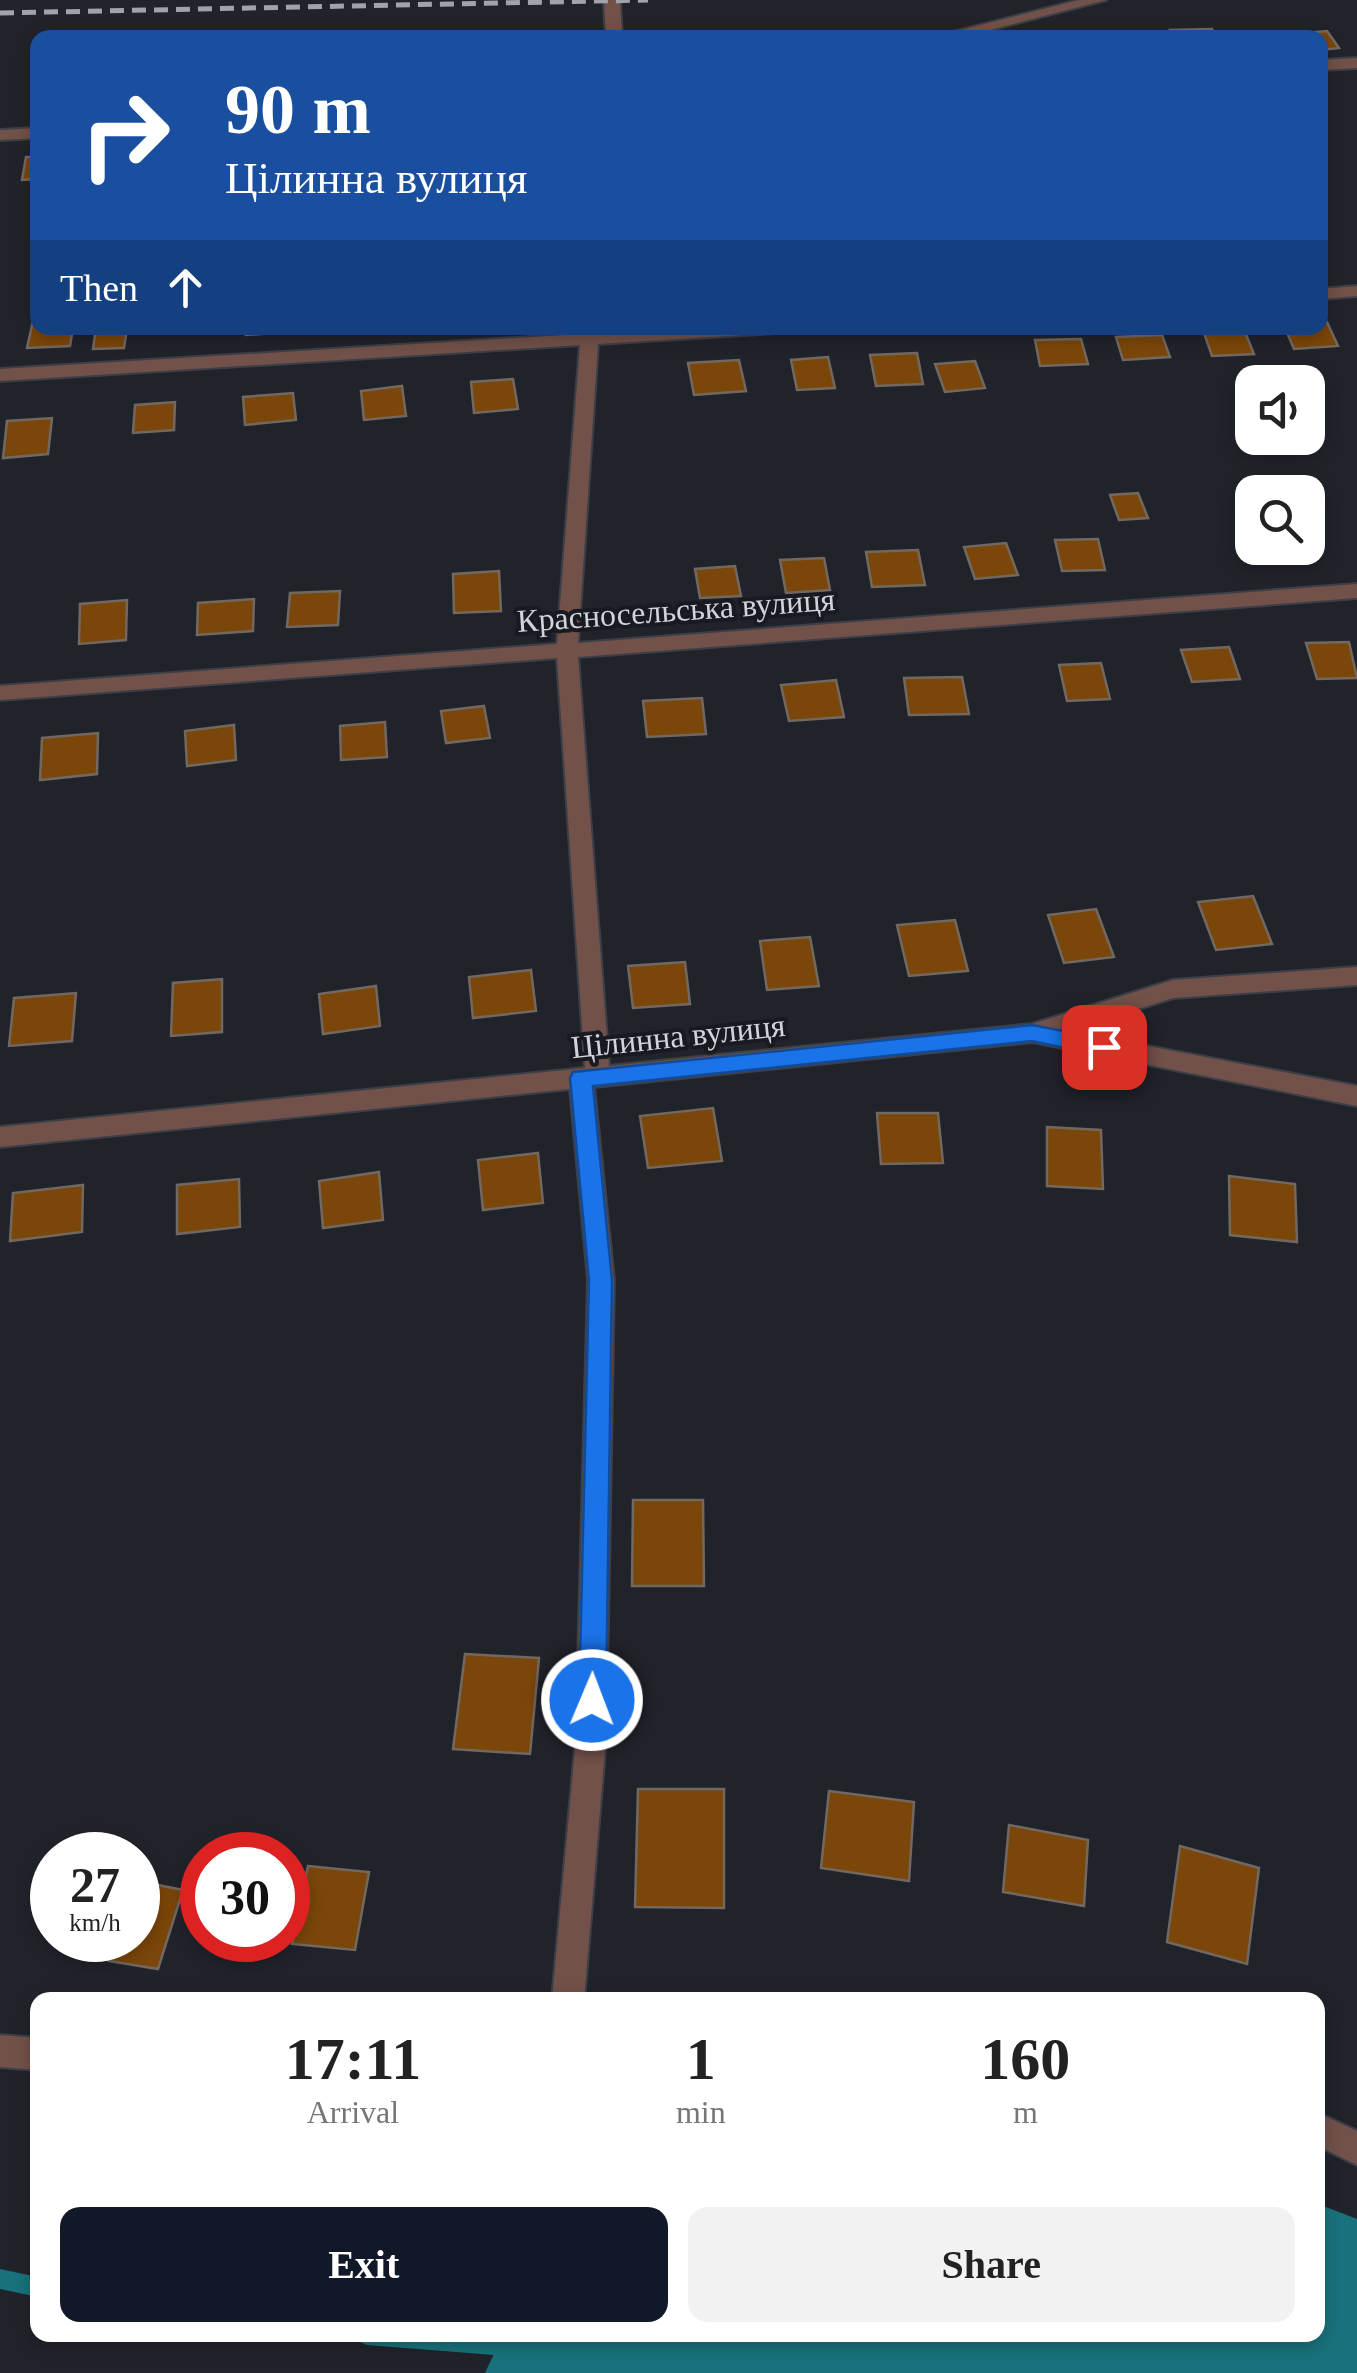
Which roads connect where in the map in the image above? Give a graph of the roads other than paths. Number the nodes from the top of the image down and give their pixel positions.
1 (612, 0) edge
2 (1098, 0) edge
3 (614, 30) edge
4 (971, 30) edge
5 (1357, 63) edge
6 (1328, 65) edge
7 (30, 133) edge
8 (0, 135) edge
9 (1357, 291) edge
10 (1328, 293) edge
11 (562, 335) edge
12 (590, 335) edge
13 (0, 375) edge
14 (1357, 591) edge
15 (567, 648) junction
16 (0, 693) edge
17 (1357, 976) edge
18 (1032, 1033) junction
19 (590, 1077) junction
20 (1357, 1096) edge
21 (0, 1136) edge
22 (569, 1992) edge
23 (0, 2051) edge
24 (30, 2053) edge
25 (1325, 2132) edge
26 (1357, 2148) edge

1 - 3 street
2 - 4 street
5 - 6 street
7 - 8 street
9 - 10 street
11 - 13 street
12 - 15 street
14 - 15 street, Красносельська вулиця
15 - 16 street, Красносельська вулиця
15 - 19 street
17 - 18 street, Цілинна вулиця
18 - 19 street, Цілинна вулиця
18 - 20 street
19 - 21 street, Цілинна вулиця
19 - 22 street
23 - 24 street
25 - 26 street

